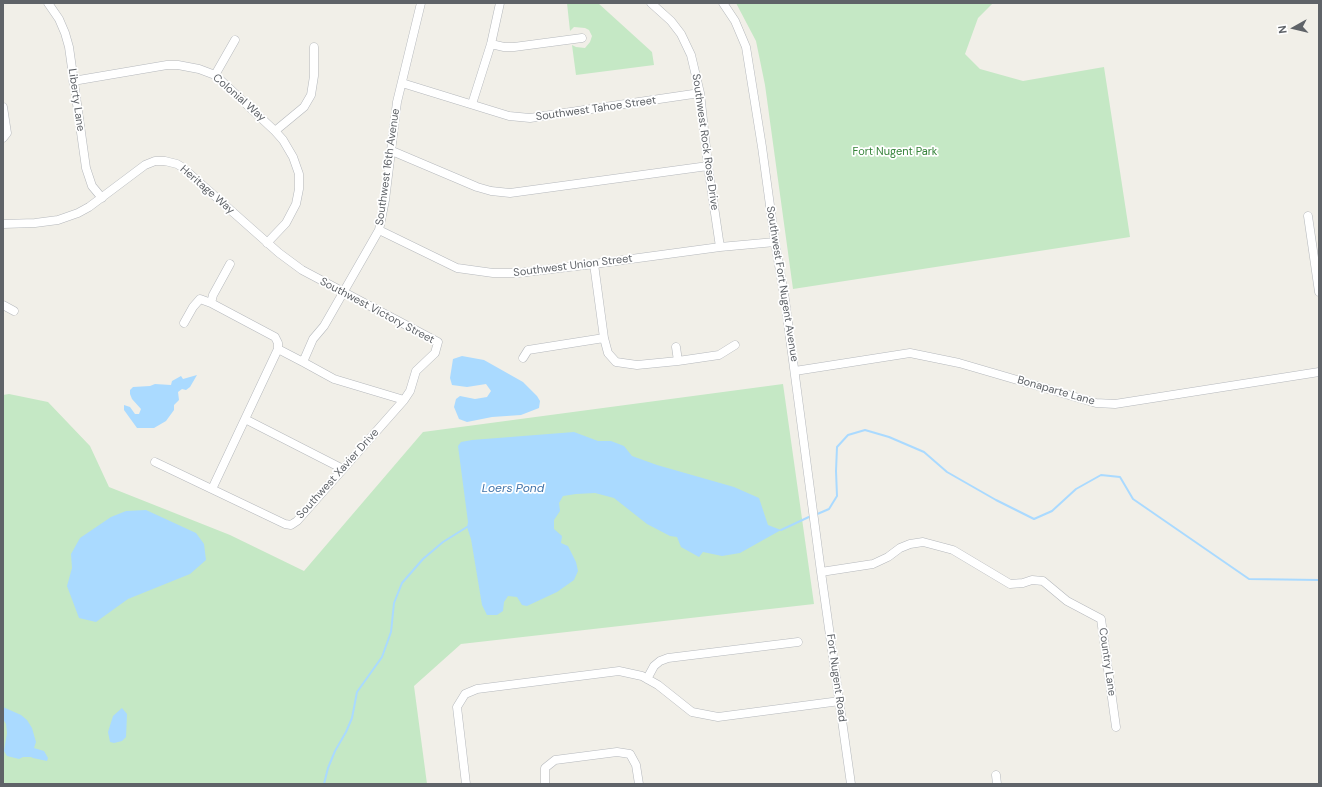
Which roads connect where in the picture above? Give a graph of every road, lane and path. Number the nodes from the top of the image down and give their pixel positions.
1 (48, 3) edge
2 (421, 3) edge
3 (500, 3) edge
4 (651, 3) edge
5 (723, 3) edge
6 (582, 38) dead end
7 (235, 40) dead end
8 (491, 44) junction
9 (314, 47) dead end
10 (215, 75) junction
11 (73, 80) junction
12 (402, 83) junction
13 (700, 93) junction
14 (472, 104) junction
15 (3, 107) edge
16 (275, 131) junction
17 (3, 138) edge
18 (392, 151) junction
19 (708, 166) junction
20 (102, 198) junction
21 (1308, 216) dead end
22 (3, 224) edge
23 (379, 230) junction
24 (775, 242) junction
25 (267, 243) junction
26 (720, 247) junction
27 (230, 264) dead end
28 (594, 264) junction
29 (342, 292) junction
30 (1319, 292) edge
31 (211, 303) junction
32 (3, 305) edge
33 (14, 311) dead end
34 (184, 323) dead end
35 (604, 338) junction
36 (735, 345) dead end
37 (676, 347) dead end
38 (278, 350) junction
39 (523, 358) dead end
40 (678, 361) junction
41 (303, 362) junction
42 (796, 371) junction
43 (1319, 372) edge
44 (404, 400) junction
45 (245, 419) junction
46 (155, 462) dead end
47 (343, 469) junction
48 (212, 489) junction
49 (821, 572) junction
50 (798, 642) dead end
51 (647, 679) junction
52 (840, 701) junction
53 (1116, 727) dead end
54 (996, 775) dead end
55 (466, 784) edge
56 (545, 784) edge
57 (639, 784) edge
58 (851, 784) edge
59 (997, 784) edge

1 - 11 street, Liberty Lane
2 - 12 street, Southwest 16th Avenue
3 - 8 street
4 - 13 street, Southwest Rock Rose Drive
5 - 24 street, Southwest Fort Nugent Avenue
6 - 8 street
7 - 10 street
8 - 14 street
9 - 16 street
10 - 11 street, Colonial Way
10 - 16 street, Colonial Way
11 - 20 street, Liberty Lane
12 - 14 street, Southwest Tahoe Street
12 - 18 street, Southwest 16th Avenue
13 - 14 street, Southwest Tahoe Street
13 - 19 street, Southwest Rock Rose Drive
15 - 17 street
16 - 25 street, Colonial Way
18 - 19 street
18 - 23 street, Southwest 16th Avenue
19 - 26 street, Southwest Rock Rose Drive
20 - 22 street, Heritage Way
20 - 25 street, Heritage Way
21 - 30 street
23 - 28 street, Southwest Union Street
23 - 29 street, Southwest 16th Avenue
24 - 26 street, Southwest Union Street
24 - 42 street, Southwest Fort Nugent Avenue
25 - 29 street, Southwest Victory Street
26 - 28 street, Southwest Union Street
27 - 31 street
28 - 35 street
29 - 41 street, Southwest 16th Avenue
29 - 44 street, Southwest Victory Street
31 - 34 street
31 - 38 street
32 - 33 street
35 - 39 street
35 - 40 street
36 - 40 street
37 - 40 street
38 - 41 street
38 - 45 street
41 - 44 street
42 - 43 street, Bonaparte Lane
42 - 49 street, Southwest Fort Nugent Avenue
44 - 47 street, Southwest Xavier Drive
45 - 47 street
45 - 48 street
46 - 48 street, Southwest Xavier Drive
47 - 48 street, Southwest Xavier Drive
49 - 52 street, Fort Nugent Road
49 - 53 street, Country Lane
50 - 51 street
51 - 52 street
51 - 55 street
52 - 58 street, Fort Nugent Road
54 - 59 street
56 - 57 street

